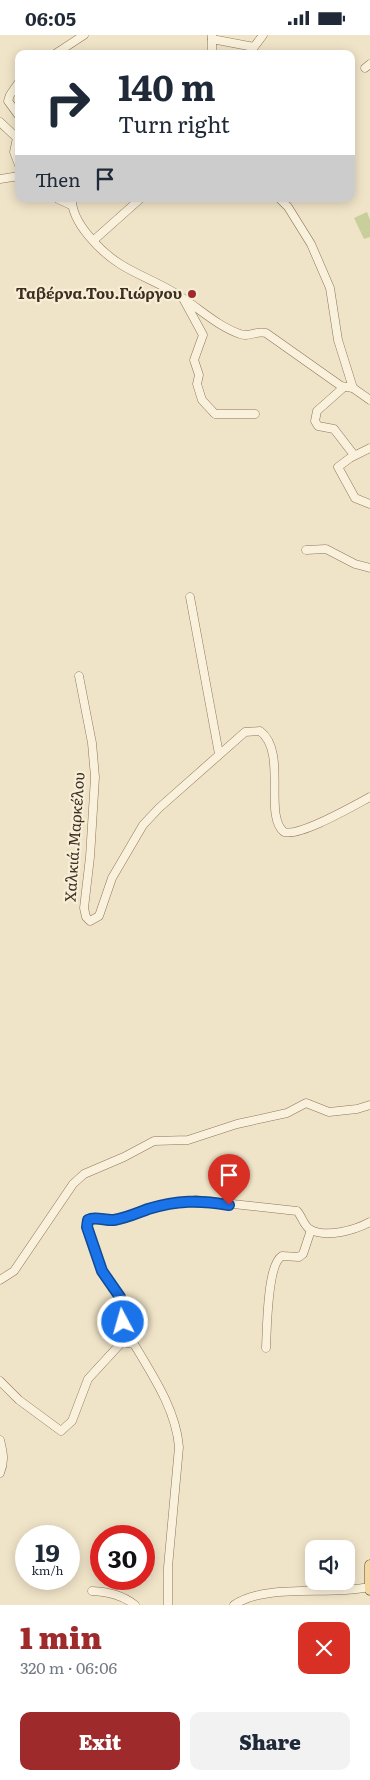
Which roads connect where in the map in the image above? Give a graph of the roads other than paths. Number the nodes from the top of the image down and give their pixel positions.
1 (84, 35) edge
2 (263, 35) edge
3 (212, 37) edge
4 (62, 50) edge
5 (212, 50) edge
6 (253, 50) edge
7 (15, 88) edge
8 (15, 111) edge
9 (0, 121) edge
10 (15, 136) edge
11 (15, 177) edge
12 (0, 179) edge
13 (72, 202) edge
14 (137, 202) edge
15 (283, 202) edge
16 (94, 240) junction
17 (183, 298) junction
18 (344, 387) junction
19 (353, 388) junction
20 (370, 400) edge
21 (255, 414) dead end
22 (370, 448) edge
23 (354, 455) junction
24 (370, 504) edge
25 (306, 550) dead end
26 (370, 568) edge
27 (190, 597) dead end
28 (79, 676) dead end
29 (219, 754) junction
30 (370, 797) edge
31 (370, 1105) edge
32 (370, 1222) edge
33 (311, 1230) junction
34 (0, 1280) edge
35 (122, 1342) junction
36 (266, 1348) dead end
37 (0, 1381) edge
38 (0, 1440) edge
39 (0, 1473) edge
40 (370, 1565) edge
41 (370, 1589) edge
42 (92, 1591) dead end
43 (135, 1605) edge
44 (168, 1605) edge
45 (234, 1605) edge

1 - 4 street
2 - 6 street
3 - 5 street
3 - 6 street
7 - 8 street
9 - 10 street
11 - 12 street
13 - 16 street
14 - 16 street
15 - 19 street
16 - 17 street
17 - 18 street
17 - 21 street
18 - 19 street
18 - 23 street
19 - 20 street
22 - 23 street
23 - 24 street
25 - 26 street
27 - 29 street
28 - 29 street, Χαλκιά.Μαρκέλου
29 - 30 street, Χαλκιά.Μαρκέλου
31 - 34 street
32 - 33 street
33 - 35 street
33 - 36 street
35 - 37 street
35 - 44 street
38 - 39 street
40 - 41 main road
41 - 45 street
42 - 43 street

